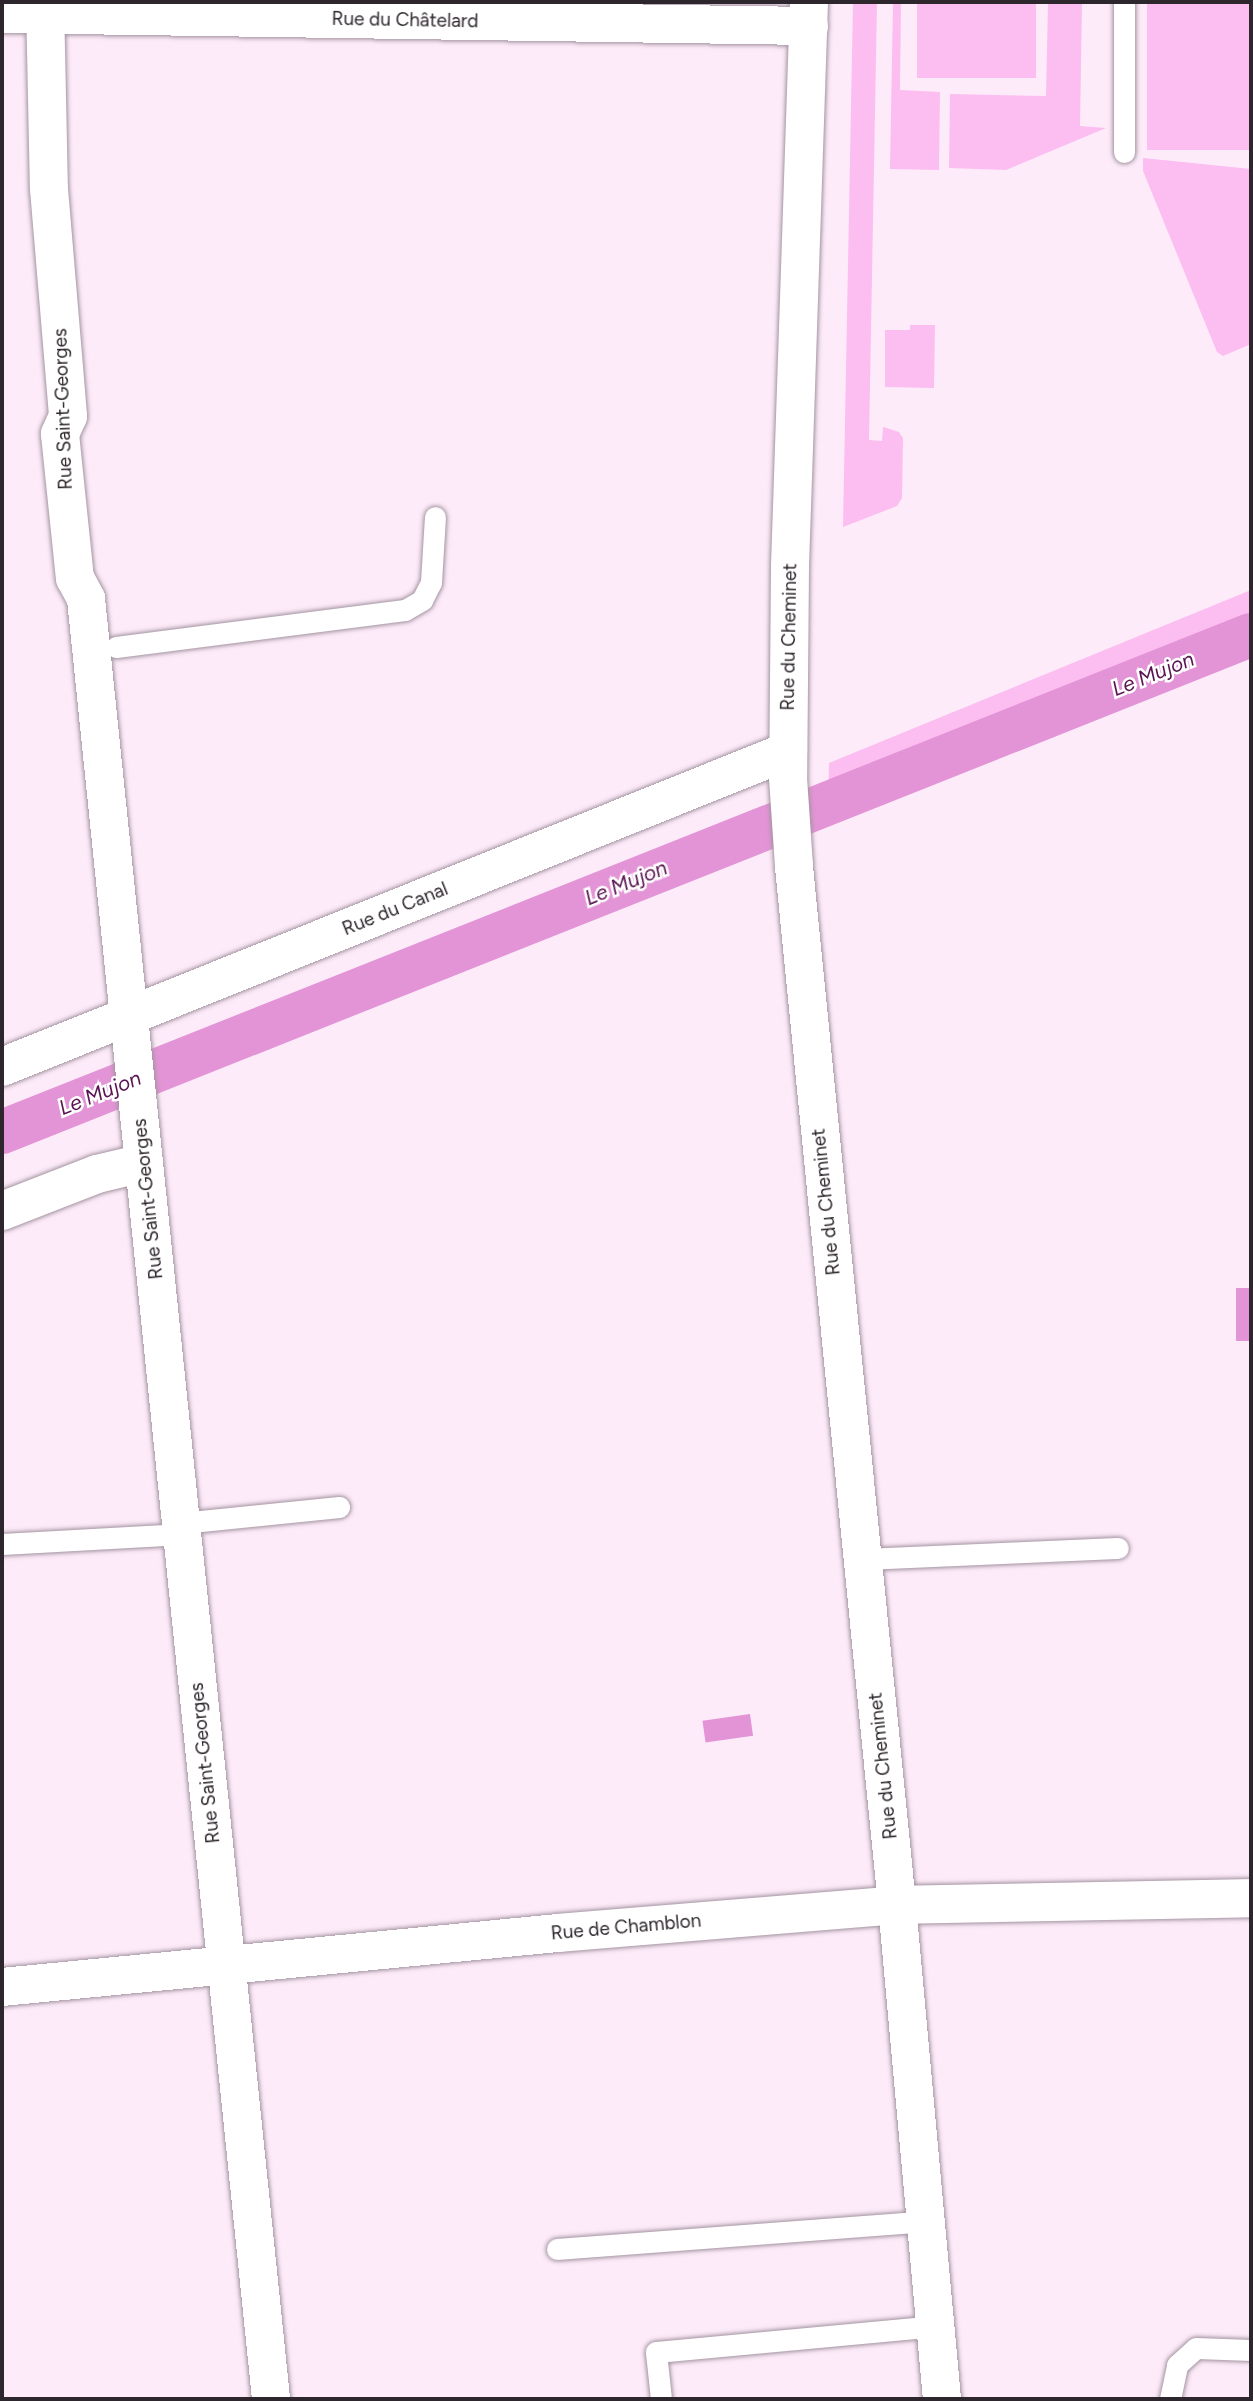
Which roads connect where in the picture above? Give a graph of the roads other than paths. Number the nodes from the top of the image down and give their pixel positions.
1 (1124, 2) edge
2 (44, 8) edge
3 (2, 14) edge
4 (809, 14) edge
5 (1124, 152) dead end
6 (435, 517) dead end
7 (116, 647) dead end
8 (788, 764) junction
9 (129, 1032) junction
10 (2, 1067) edge
11 (144, 1163) junction
12 (2, 1211) edge
13 (339, 1507) dead end
14 (182, 1528) junction
15 (2, 1544) edge
16 (1118, 1548) dead end
17 (863, 1559) junction
18 (1251, 1898) edge
19 (897, 1905) junction
20 (225, 1966) junction
21 (2, 1987) edge
22 (927, 2221) junction
23 (557, 2249) dead end
24 (937, 2326) junction
25 (1251, 2350) edge
26 (271, 2399) edge
27 (661, 2399) edge
28 (942, 2399) edge
29 (1170, 2399) edge

1 - 5 lane
2 - 3 street, Rue du Châtelard
2 - 4 street, Rue du Châtelard
2 - 9 street, Rue Saint-Georges
4 - 8 street, Rue du Cheminet
6 - 7 lane
8 - 9 street, Rue du Canal
8 - 17 street, Rue du Cheminet
9 - 10 street, Rue du Canal
9 - 11 street, Rue Saint-Georges
11 - 12 street
11 - 14 street, Rue Saint-Georges
13 - 14 lane
14 - 15 lane
14 - 20 street, Rue Saint-Georges
16 - 17 lane
17 - 19 street, Rue du Cheminet
18 - 19 street, Rue de Chamblon
19 - 20 street, Rue de Chamblon
19 - 22 street, Rue du Cheminet
20 - 21 street, Rue de Chamblon
20 - 26 street, Rue Saint-Georges
22 - 23 lane
22 - 24 street, Rue du Cheminet
24 - 27 lane
24 - 28 street, Rue du Cheminet
25 - 29 lane

